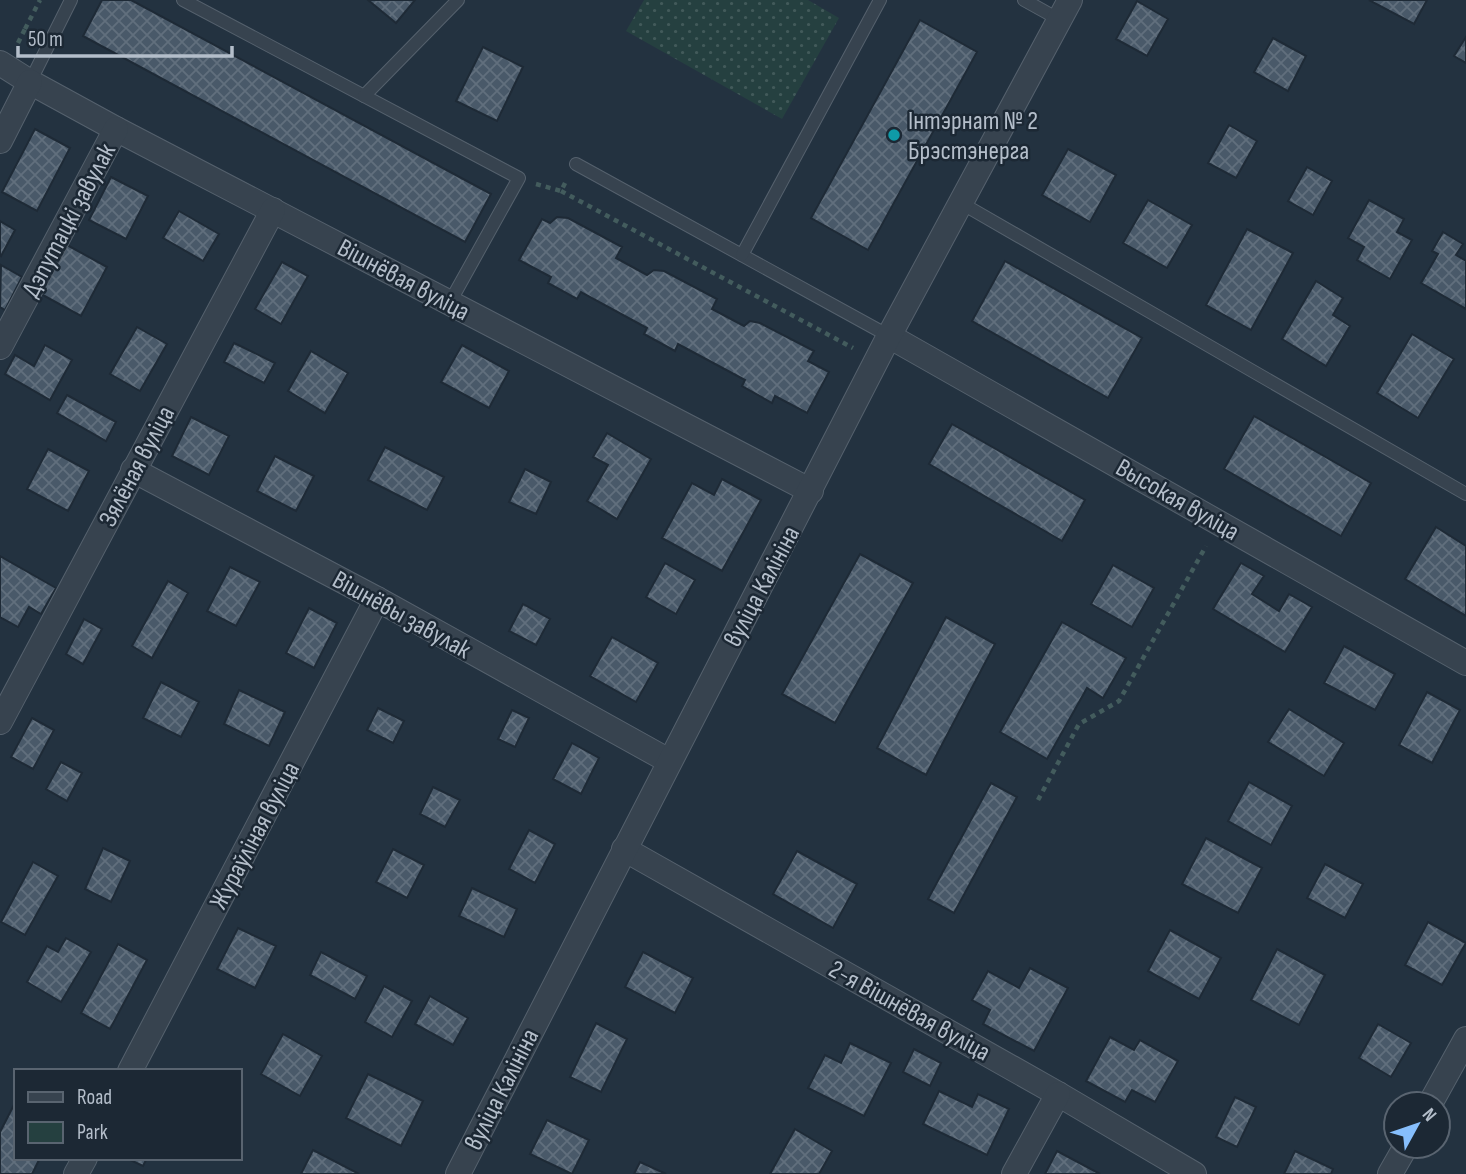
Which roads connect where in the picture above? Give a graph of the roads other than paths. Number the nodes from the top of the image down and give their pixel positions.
1 (71, 0) edge
2 (183, 0) edge
3 (458, 0) edge
4 (880, 0) edge
5 (1024, 0) edge
6 (1065, 10) edge
7 (0, 63) edge
8 (30, 82) junction
9 (364, 96) junction
10 (117, 129) junction
11 (0, 141) edge
12 (576, 164) road end
13 (961, 203) junction
14 (273, 210) junction
15 (742, 255) junction
16 (450, 302) junction
17 (890, 336) junction
18 (0, 347) edge
19 (133, 470) junction
20 (811, 491) junction
21 (1466, 494) edge
22 (377, 599) junction
23 (1466, 663) edge
24 (0, 722) edge
25 (669, 761) junction
26 (624, 849) junction
27 (1466, 1040) edge
28 (131, 1069) edge
29 (1438, 1090) edge
30 (1058, 1094) junction
31 (458, 1174) edge
32 (1014, 1174) edge
33 (1194, 1174) edge

1 - 8 lane
2 - 9 lane
3 - 9 lane
4 - 15 lane
5 - 6 lane
6 - 13 street, вуліца Калініна
7 - 8 street, Вішнёвая вуліца
8 - 10 street, Вішнёвая вуліца
8 - 11 street
9 - 16 lane
10 - 14 street, Вішнёвая вуліца
10 - 18 street, Дэпутацкі завулак
12 - 15 lane
13 - 17 street, вуліца Калініна
13 - 21 lane
14 - 16 street, Вішнёвая вуліца
14 - 19 street, Зялёная вуліца
15 - 17 lane
16 - 20 street, Вішнёвая вуліца
17 - 20 street, вуліца Калініна
17 - 23 street, Высокая вуліца
19 - 22 street, Вішнёвы завулак
19 - 24 street, Зялёная вуліца
20 - 25 street, вуліца Калініна
22 - 25 street, Вішнёвы завулак
22 - 28 street, Жураўліная вуліца
25 - 26 street, вуліца Калініна
26 - 30 street, 2-я Вішнёвая вуліца
26 - 31 street, вуліца Калініна
27 - 29 street
30 - 32 street
30 - 33 street, 2-я Вішнёвая вуліца

